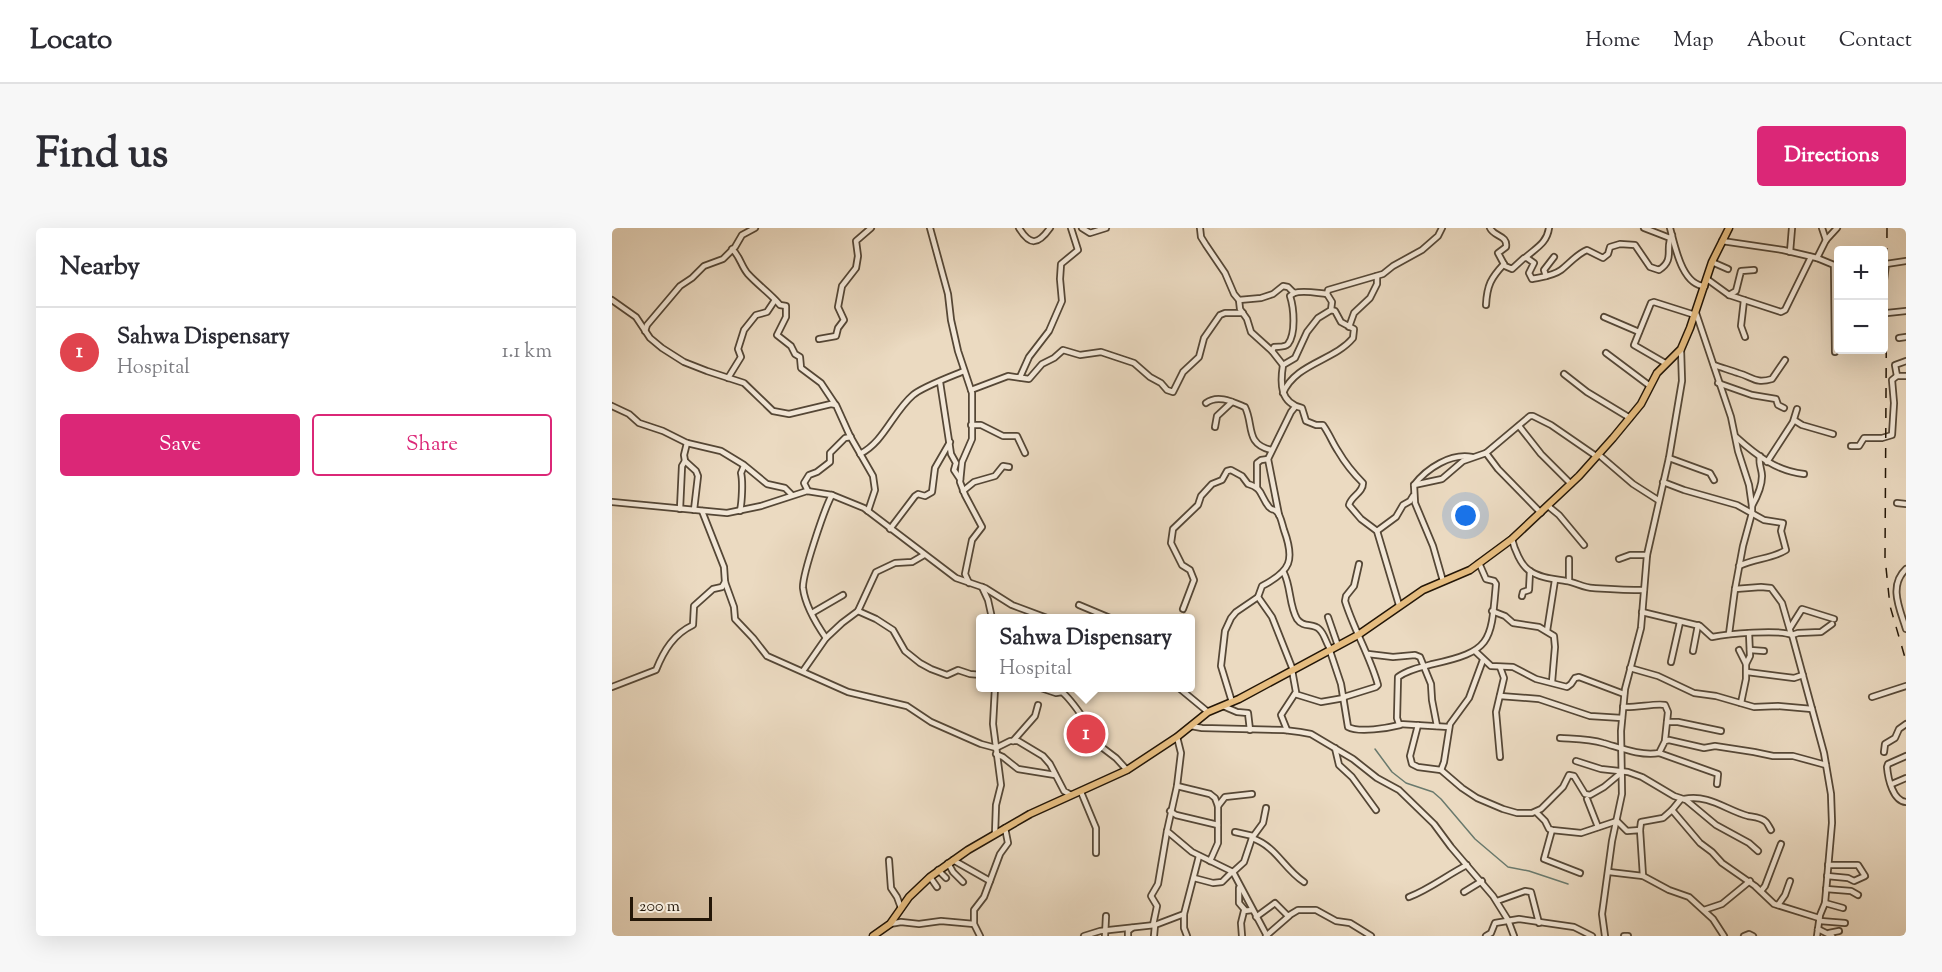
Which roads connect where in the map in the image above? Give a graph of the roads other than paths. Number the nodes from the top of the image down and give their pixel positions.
1 (755, 228) edge
2 (871, 228) edge
3 (930, 228) edge
4 (1019, 228) edge
5 (1050, 228) edge
6 (1071, 228) edge
7 (1082, 228) edge
8 (1106, 228) edge
9 (1200, 228) edge
10 (1442, 228) edge
11 (1490, 228) edge
12 (1549, 228) edge
13 (1644, 228) edge
14 (1670, 228) edge
15 (1729, 228) edge
16 (1792, 228) edge
17 (1822, 228) edge
18 (1837, 228) edge
19 (1671, 236) junction
20 (1826, 240) junction
21 (1722, 241) junction
22 (732, 249) junction
23 (1790, 252) junction
24 (1526, 257) junction
25 (1554, 257) dead end
26 (1814, 257) junction
27 (1906, 261) edge
28 (1712, 262) junction
29 (1504, 264) junction
30 (1888, 264) edge
31 (1728, 269) dead end
32 (1754, 270) dead end
33 (1377, 276) junction
34 (1546, 276) junction
35 (1706, 282) junction
36 (1294, 293) junction
37 (1327, 294) junction
38 (1729, 295) junction
39 (612, 300) edge
40 (775, 300) junction
41 (1239, 300) junction
42 (1744, 300) junction
43 (1835, 300) edge
44 (1486, 305) dead end
45 (1331, 309) junction
46 (1906, 311) edge
47 (1243, 313) junction
48 (1888, 313) edge
49 (1695, 314) junction
50 (1604, 317) dead end
51 (1350, 327) junction
52 (645, 331) junction
53 (1639, 332) junction
54 (1745, 337) dead end
55 (1906, 337) edge
56 (1899, 338) dead end
57 (819, 339) dead end
58 (1681, 349) junction
59 (1272, 351) junction
60 (1606, 353) dead end
61 (1785, 360) dead end
62 (1906, 361) edge
63 (1665, 363) junction
64 (1283, 365) junction
65 (1714, 366) junction
66 (964, 371) junction
67 (1564, 374) dead end
68 (1897, 376) junction
69 (1906, 376) edge
70 (1020, 377) junction
71 (728, 378) junction
72 (940, 382) junction
73 (1718, 383) junction
74 (1650, 386) junction
75 (971, 390) junction
76 (1283, 393) junction
77 (1232, 402) junction
78 (1206, 403) dead end
79 (835, 404) junction
80 (612, 406) edge
81 (1295, 407) junction
82 (1784, 408) dead end
83 (1797, 409) dead end
84 (1630, 418) junction
85 (1794, 420) junction
86 (971, 425) junction
87 (1519, 426) junction
88 (1215, 428) dead end
89 (1833, 434) dead end
90 (851, 437) junction
91 (1736, 437) junction
92 (950, 442) junction
93 (687, 443) junction
94 (1851, 446) dead end
95 (1271, 450) junction
96 (1025, 453) dead end
97 (1486, 453) junction
98 (860, 454) junction
99 (1597, 455) junction
100 (1760, 456) junction
101 (1472, 457) junction
102 (1669, 458) junction
103 (1268, 459) junction
104 (685, 461) junction
105 (1767, 462) junction
106 (744, 466) junction
107 (1010, 467) dead end
108 (1804, 474) dead end
109 (960, 480) junction
110 (1714, 480) dead end
111 (976, 482) junction
112 (1663, 482) junction
113 (1571, 484) junction
114 (1414, 485) junction
115 (1257, 487) junction
116 (808, 491) junction
117 (963, 491) junction
118 (791, 494) junction
119 (832, 495) junction
120 (1414, 495) junction
121 (1658, 500) junction
122 (612, 502) edge
123 (1897, 503) dead end
124 (1906, 504) edge
125 (1548, 506) junction
126 (1752, 506) junction
127 (680, 509) junction
128 (694, 510) junction
129 (702, 511) junction
130 (740, 511) junction
131 (868, 511) junction
132 (1540, 513) junction
133 (1279, 515) junction
134 (1752, 515) junction
135 (890, 529) junction
136 (1377, 531) junction
137 (1512, 539) junction
138 (1584, 545) dead end
139 (924, 555) junction
140 (1647, 555) junction
141 (1569, 559) dead end
142 (1619, 559) dead end
143 (1479, 563) junction
144 (1359, 564) dead end
145 (1739, 566) junction
146 (1906, 569) edge
147 (1530, 571) junction
148 (1284, 573) junction
149 (1555, 580) junction
150 (1443, 581) junction
151 (1569, 581) junction
152 (725, 582) junction
153 (969, 583) junction
154 (982, 587) junction
155 (1734, 589) junction
156 (1644, 590) junction
157 (843, 595) dead end
158 (1522, 596) dead end
159 (1258, 597) junction
160 (1079, 605) dead end
161 (1400, 605) junction
162 (1183, 609) dead end
163 (858, 611) junction
164 (1492, 611) junction
165 (1642, 612) junction
166 (812, 613) junction
167 (991, 614) edge
168 (1036, 614) edge
169 (1100, 614) edge
170 (1328, 617) dead end
171 (1680, 622) junction
172 (1698, 626) junction
173 (1906, 629) edge
174 (1547, 631) junction
175 (1791, 632) junction
176 (1749, 633) junction
177 (1730, 634) junction
178 (1358, 635) junction
179 (826, 638) junction
180 (1338, 646) junction
181 (1739, 650) dead end
182 (1330, 651) junction
183 (1475, 651) junction
184 (1694, 651) dead end
185 (1750, 651) junction
186 (1764, 651) dead end
187 (1368, 654) junction
188 (1483, 660) junction
189 (1671, 662) dead end
190 (1746, 664) junction
191 (1424, 666) junction
192 (1500, 667) junction
193 (1630, 668) junction
194 (1292, 670) junction
195 (803, 671) junction
196 (1747, 672) junction
197 (976, 675) edge
198 (1803, 675) junction
199 (1552, 682) junction
200 (1906, 686) edge
201 (612, 687) edge
202 (995, 692) edge
203 (1062, 692) edge
204 (1185, 692) edge
205 (1295, 694) junction
206 (1624, 694) junction
207 (1500, 696) junction
208 (1872, 697) dead end
209 (1344, 698) junction
210 (1232, 702) junction
211 (1741, 703) junction
212 (1038, 705) dead end
213 (1223, 706) junction
214 (1623, 707) junction
215 (1812, 709) junction
216 (1208, 712) junction
217 (1622, 718) junction
218 (1667, 722) junction
219 (1418, 724) junction
220 (1906, 724) edge
221 (1400, 725) junction
222 (1191, 726) junction
223 (1437, 726) junction
224 (1449, 727) junction
225 (1091, 729) dead end
226 (1250, 730) junction
227 (1287, 730) junction
228 (1721, 731) dead end
229 (1177, 737) junction
230 (1560, 738) dead end
231 (1091, 739) dead end
232 (1665, 740) junction
233 (1013, 741) junction
234 (996, 747) junction
235 (1335, 748) junction
236 (1622, 748) junction
237 (1884, 752) dead end
238 (1659, 753) junction
239 (996, 754) junction
240 (1906, 756) edge
241 (1500, 757) dead end
242 (1576, 761) dead end
243 (1826, 765) junction
244 (1127, 770) junction
245 (1440, 770) junction
246 (1622, 772) junction
247 (1055, 775) junction
248 (1906, 778) edge
249 (1717, 784) dead end
250 (1892, 784) junction
251 (1177, 786) junction
252 (1081, 792) junction
253 (1252, 794) dead end
254 (1072, 796) junction
255 (1587, 799) dead end
256 (1683, 799) junction
257 (1906, 802) edge
258 (1218, 806) junction
259 (1266, 808) dead end
260 (1376, 810) dead end
261 (1672, 810) junction
262 (1170, 811) junction
263 (1536, 812) junction
264 (1617, 821) junction
265 (1218, 825) junction
266 (1598, 827) junction
267 (1005, 828) junction
268 (1552, 830) junction
269 (1640, 830) junction
270 (1771, 830) dead end
271 (1167, 831) junction
272 (1235, 832) dead end
273 (995, 834) junction
274 (1252, 837) junction
275 (1781, 844) dead end
276 (1758, 851) dead end
277 (1095, 852) dead end
278 (1199, 856) junction
279 (889, 861) dead end
280 (1210, 861) junction
281 (951, 862) junction
282 (1467, 865) junction
283 (1828, 865) junction
284 (938, 870) junction
285 (1233, 872) junction
286 (1609, 872) junction
287 (1580, 873) dead end
288 (1643, 876) junction
289 (1827, 876) junction
290 (930, 877) junction
291 (946, 878) dead end
292 (1194, 878) junction
293 (990, 881) junction
294 (1482, 881) junction
295 (1750, 881) junction
296 (1790, 881) dead end
297 (963, 882) dead end
298 (1304, 882) dead end
299 (937, 886) dead end
300 (1240, 886) junction
301 (1826, 889) junction
302 (1761, 891) junction
303 (1464, 892) dead end
304 (1858, 895) dead end
305 (1408, 897) dead end
306 (1497, 901) junction
307 (1825, 903) junction
308 (1778, 905) junction
309 (901, 908) junction
310 (1844, 908) dead end
311 (1245, 910) junction
312 (1252, 910) junction
313 (1704, 910) junction
314 (1184, 914) junction
315 (1106, 916) dead end
316 (1289, 916) junction
317 (1256, 917) junction
318 (1819, 919) junction
319 (1508, 920) junction
320 (1539, 922) junction
321 (1845, 923) dead end
322 (890, 924) junction
323 (974, 924) junction
324 (1154, 925) junction
325 (1132, 928) junction
326 (1818, 929) junction
327 (1839, 931) dead end
328 (1106, 933) edge
329 (1831, 935) edge
330 (873, 936) edge
331 (980, 936) edge
332 (1084, 936) edge
333 (1128, 936) edge
334 (1154, 936) edge
335 (1187, 936) edge
336 (1242, 936) edge
337 (1266, 936) edge
338 (1371, 936) edge
339 (1486, 936) edge
340 (1514, 936) edge
341 (1592, 936) edge
342 (1605, 936) edge
343 (1724, 936) edge
344 (1744, 936) edge
345 (1753, 936) edge
346 (1817, 936) edge

1 - 22 street
2 - 57 street
3 - 66 street
4 - 5 street
6 - 70 street
7 - 8 street
9 - 41 street
10 - 33 street
11 - 29 street
12 - 24 street
13 - 19 street
14 - 19 street
15 - 21 main road
16 - 23 street
17 - 20 street
18 - 20 street
19 - 34 street
19 - 35 street
20 - 26 street
21 - 23 street
21 - 28 main road
22 - 40 street
22 - 52 street
23 - 26 street
24 - 29 street
24 - 34 street
25 - 34 street
26 - 42 street
26 - 43 street
27 - 30 street
28 - 31 street
28 - 35 main road
29 - 44 street
32 - 38 street
33 - 37 street
33 - 51 street
35 - 38 street
35 - 49 main road
36 - 37 street
36 - 41 street
36 - 59 street
37 - 45 street
38 - 42 street
39 - 52 street
40 - 71 street
40 - 79 street
41 - 47 street
42 - 54 street
45 - 51 street
45 - 64 street
46 - 48 street
47 - 59 street
47 - 70 street
49 - 53 street
49 - 58 main road
49 - 65 street
50 - 53 street
51 - 76 street
52 - 71 street
53 - 63 street
55 - 56 street
58 - 63 main road
58 - 102 street
59 - 64 street
60 - 74 street
61 - 65 street
62 - 68 street
63 - 74 main road
64 - 76 street
65 - 73 street
66 - 72 street
66 - 75 street
67 - 84 street
68 - 69 street
68 - 94 street
70 - 75 street
71 - 79 street
72 - 92 street
72 - 98 street
73 - 82 street
73 - 91 street
74 - 84 main road
75 - 86 street
76 - 81 street
77 - 78 street
77 - 88 street
77 - 95 street
79 - 90 street
80 - 93 street
81 - 95 street
81 - 136 street
83 - 85 street
84 - 99 main road
85 - 89 street
85 - 105 street
86 - 96 street
86 - 109 street
87 - 97 street
87 - 99 street
87 - 113 street
90 - 98 street
90 - 116 street
91 - 100 street
91 - 126 street
92 - 109 street
92 - 135 street
93 - 104 street
93 - 106 street
95 - 103 street
97 - 101 street
97 - 132 street
98 - 131 street
99 - 113 main road
99 - 121 street
100 - 105 street
100 - 126 street
101 - 114 street
101 - 114 street
102 - 110 street
102 - 112 street
103 - 115 street
103 - 133 street
104 - 127 street
104 - 128 street
105 - 108 street
106 - 118 street
106 - 130 street
107 - 111 street
109 - 111 street
109 - 117 street
111 - 117 street
112 - 121 street
112 - 134 street
113 - 125 main road
114 - 120 street
115 - 133 street
115 - 162 street
116 - 118 street
116 - 119 street
117 - 153 street
118 - 130 street
119 - 131 street
119 - 166 street
120 - 136 street
120 - 150 street
121 - 140 street
122 - 127 street
123 - 124 street
125 - 132 main road
125 - 138 street
126 - 134 street
127 - 128 street
128 - 129 street
129 - 130 street
129 - 152 street
131 - 135 street
132 - 137 main road
133 - 148 street
134 - 145 street
134 - 145 street
135 - 139 street
136 - 161 street
137 - 143 main road
137 - 147 street
139 - 153 street
139 - 163 street
140 - 142 street
140 - 156 street
141 - 151 street
143 - 150 main road
143 - 164 street
144 - 178 street
145 - 155 street
146 - 173 street
147 - 149 street
147 - 158 street
148 - 159 street
148 - 182 street
149 - 151 street
149 - 174 street
150 - 161 main road
151 - 156 street
152 - 195 street
152 - 201 street
153 - 154 street
154 - 167 street
154 - 168 street
155 - 175 street
155 - 177 street
156 - 165 street
157 - 166 street
159 - 194 street
159 - 210 street
160 - 169 street
161 - 178 main road
163 - 179 street
163 - 197 street
164 - 174 street
164 - 183 street
165 - 171 street
165 - 193 street
166 - 179 street
170 - 180 street
171 - 172 street
171 - 189 street
172 - 177 street
172 - 184 street
174 - 199 street
175 - 175 street
175 - 176 street
175 - 198 street
176 - 177 street
176 - 185 street
178 - 180 main road
178 - 187 street
179 - 195 street
180 - 182 main road
181 - 190 street
182 - 194 main road
182 - 209 street
183 - 188 street
183 - 191 street
185 - 186 street
185 - 190 street
187 - 191 street
187 - 209 street
188 - 192 street
188 - 224 street
190 - 196 street
191 - 221 street
191 - 223 street
192 - 199 street
192 - 207 street
193 - 206 street
193 - 211 street
194 - 205 street
194 - 210 main road
195 - 234 street
196 - 198 street
196 - 211 street
198 - 215 street
199 - 206 street
200 - 208 street
202 - 234 street
203 - 225 street
204 - 216 street
205 - 209 street
205 - 227 street
206 - 214 street
207 - 217 street
207 - 241 street
209 - 221 street
210 - 213 main road
211 - 215 street
212 - 233 street
213 - 216 main road
213 - 226 street
214 - 217 street
214 - 218 street
215 - 243 street
216 - 222 main road
217 - 236 street
218 - 228 street
218 - 232 street
219 - 221 street
219 - 223 street
219 - 245 street
220 - 237 street
222 - 226 street
222 - 229 main road
223 - 224 street
224 - 245 street
226 - 227 street
227 - 235 street
229 - 244 main road
229 - 251 street
230 - 236 street
231 - 244 street
232 - 238 street
232 - 243 street
233 - 234 street
233 - 247 street
234 - 239 street
235 - 260 street
235 - 282 street
236 - 238 street
236 - 246 street
238 - 249 street
239 - 247 street
239 - 273 street
240 - 250 street
242 - 246 street
243 - 283 street
244 - 252 main road
245 - 263 street
246 - 256 street
246 - 263 street
246 - 264 street
247 - 254 street
248 - 250 street
250 - 257 street
251 - 258 street
251 - 262 street
252 - 254 main road
252 - 277 street
253 - 258 street
254 - 267 main road
255 - 266 street
256 - 261 street
256 - 270 street
256 - 276 street
258 - 265 street
259 - 274 street
261 - 269 street
261 - 295 street
262 - 265 street
262 - 271 street
263 - 268 street
264 - 266 street
264 - 269 street
264 - 286 street
265 - 280 street
266 - 268 street
267 - 273 main road
267 - 293 street
268 - 287 street
269 - 288 street
271 - 278 street
271 - 324 street
272 - 274 street
273 - 281 main road
274 - 285 street
274 - 298 street
275 - 302 street
278 - 280 street
278 - 292 street
279 - 309 street
280 - 285 street
281 - 284 main road
281 - 293 street
281 - 297 street
282 - 294 street
282 - 305 street
283 - 289 street
283 - 289 street
284 - 290 main road
284 - 291 street
285 - 292 street
285 - 300 street
286 - 288 street
286 - 342 street
288 - 313 street
289 - 301 street
290 - 299 street
290 - 309 main road
292 - 314 street
293 - 323 street
294 - 303 street
294 - 306 street
295 - 302 street
295 - 313 street
296 - 308 street
300 - 311 street
300 - 312 street
301 - 304 street
301 - 307 street
302 - 308 street
306 - 319 street
306 - 320 street
307 - 310 street
307 - 318 street
308 - 318 street
309 - 322 main road
311 - 312 street
311 - 336 street
312 - 317 street
313 - 343 street
314 - 324 street
314 - 335 street
315 - 328 street
316 - 317 street
316 - 337 street
316 - 338 street
317 - 337 street
318 - 321 street
318 - 326 street
319 - 320 street
319 - 339 street
319 - 340 street
320 - 341 street
322 - 323 street
322 - 330 main road
323 - 331 street
324 - 325 street
324 - 334 street
325 - 328 street
325 - 333 street
326 - 329 street
326 - 346 street
327 - 329 street
328 - 332 street
344 - 345 street

